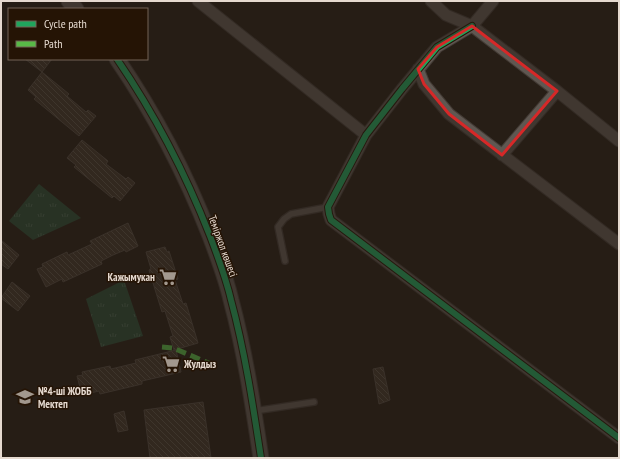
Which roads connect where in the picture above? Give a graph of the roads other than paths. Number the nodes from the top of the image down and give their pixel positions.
1 (198, 1) edge
2 (431, 1) edge
3 (493, 1) edge
4 (472, 26) junction
5 (118, 60) edge
6 (418, 69) junction
7 (557, 91) junction
8 (366, 135) junction
9 (619, 141) edge
10 (502, 155) junction
11 (328, 207) junction
12 (619, 244) edge
13 (285, 261) dead end
14 (314, 402) dead end
15 (254, 411) junction
16 (619, 438) edge
17 (261, 458) edge

1 - 8 street
2 - 4 street
3 - 4 street
4 - 6 street
4 - 7 street
5 - 15 street, Теміржол көшесі
6 - 8 street
6 - 10 street
7 - 9 street
7 - 10 street
8 - 11 street
10 - 12 street
11 - 13 lane
11 - 16 street
14 - 15 lane
15 - 17 street, Теміржол көшесі

